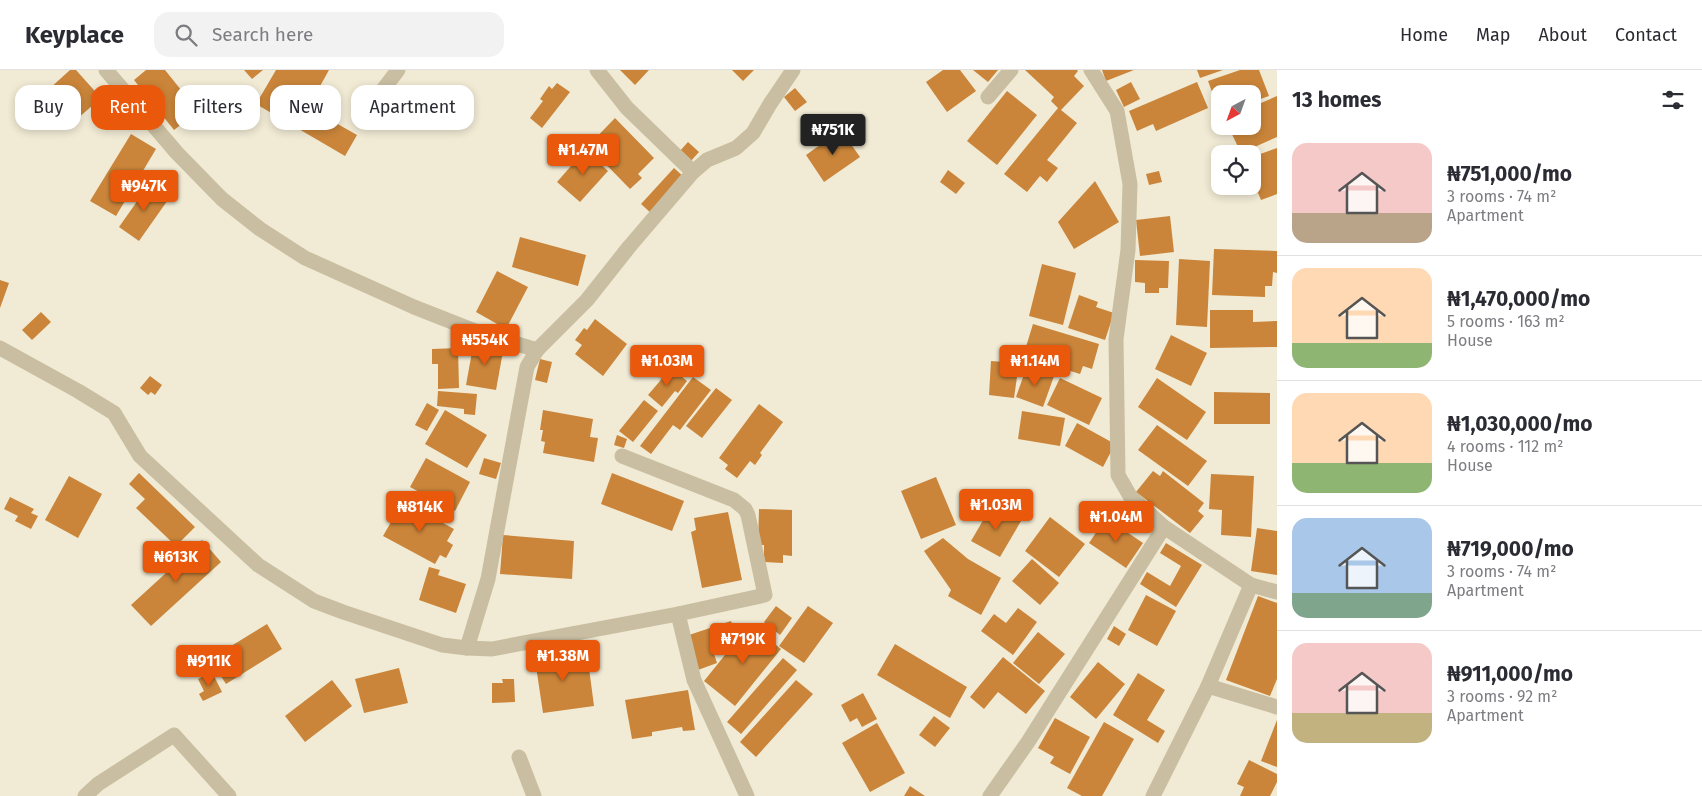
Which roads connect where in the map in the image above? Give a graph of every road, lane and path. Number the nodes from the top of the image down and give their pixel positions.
1 (106, 70) edge
2 (398, 70) edge
3 (597, 70) edge
4 (793, 70) edge
5 (1011, 70) edge
6 (1091, 70) edge
7 (387, 85) edge
8 (988, 97) dead end
9 (693, 172) junction
10 (0, 348) edge
11 (537, 350) junction
12 (622, 456) dead end
13 (1164, 527) junction
14 (1251, 585) junction
15 (1277, 592) edge
16 (678, 614) junction
17 (467, 648) junction
18 (1208, 686) junction
19 (1277, 707) edge
20 (519, 757) dead end
21 (85, 796) edge
22 (229, 796) edge
23 (534, 796) edge
24 (747, 796) edge
25 (990, 796) edge
26 (1153, 796) edge

1 - 11 street
2 - 7 street
3 - 9 street
4 - 9 street
5 - 8 street
6 - 13 street
9 - 11 street
10 - 17 street
11 - 17 street
12 - 16 street
13 - 14 street
13 - 25 street
14 - 15 street
14 - 18 street
16 - 17 street
16 - 24 street
18 - 19 street
18 - 26 street
20 - 23 street
21 - 22 street

